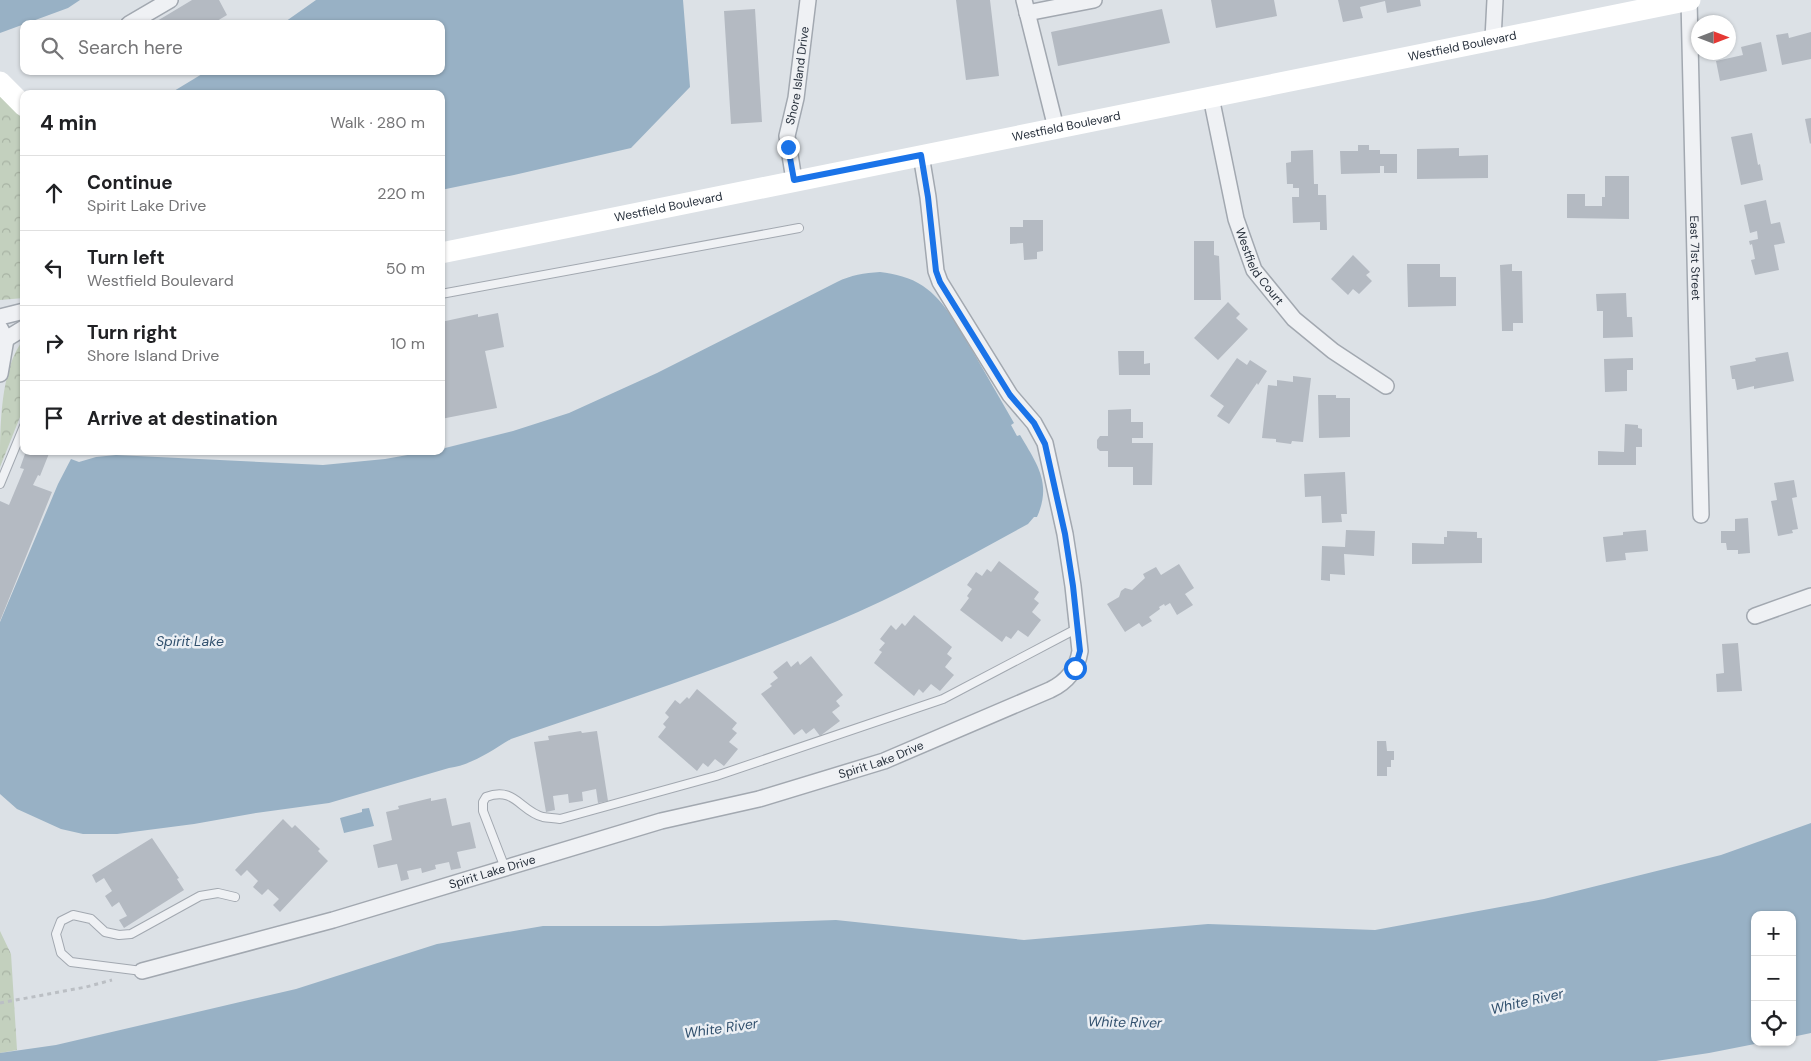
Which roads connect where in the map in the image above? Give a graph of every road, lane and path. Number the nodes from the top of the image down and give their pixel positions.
1 (170, 0) edge
2 (808, 0) edge
3 (1094, 0) edge
4 (1495, 0) edge
5 (1690, 0) edge
6 (1026, 6) edge
7 (137, 20) edge
8 (1493, 39) junction
9 (0, 82) edge
10 (1211, 97) junction
11 (20, 103) edge
12 (1056, 128) junction
13 (921, 155) junction
14 (794, 180) junction
15 (799, 228) dead end
16 (445, 251) edge
17 (445, 293) edge
18 (20, 312) edge
19 (0, 317) edge
20 (20, 329) edge
21 (2, 332) edge
22 (0, 374) edge
23 (1386, 386) dead end
24 (20, 436) edge
25 (0, 484) edge
26 (1701, 515) dead end
27 (1811, 596) edge
28 (1755, 616) dead end
29 (1078, 628) junction
30 (505, 868) junction
31 (235, 897) dead end
32 (142, 971) joint
33 (114, 979) dead end
34 (0, 1003) edge

1 - 7 street
2 - 14 street, Shore Island Drive
3 - 6 street
4 - 8 street
5 - 8 street, Westfield Boulevard
5 - 26 street, East 71st Street
6 - 12 street
8 - 10 street, Westfield Boulevard
9 - 11 street
10 - 12 street, Westfield Boulevard
10 - 23 street, Westfield Court
12 - 13 street, Westfield Boulevard
13 - 14 street, Westfield Boulevard
13 - 29 street, Spirit Lake Drive
14 - 16 street, Westfield Boulevard
15 - 17 lane
18 - 19 street
20 - 21 street
21 - 22 street
24 - 25 lane
27 - 28 street
29 - 30 street, Spirit Lake Drive
29 - 30 lane
30 - 32 street, Spirit Lake Drive
31 - 32 lane
33 - 34 path

